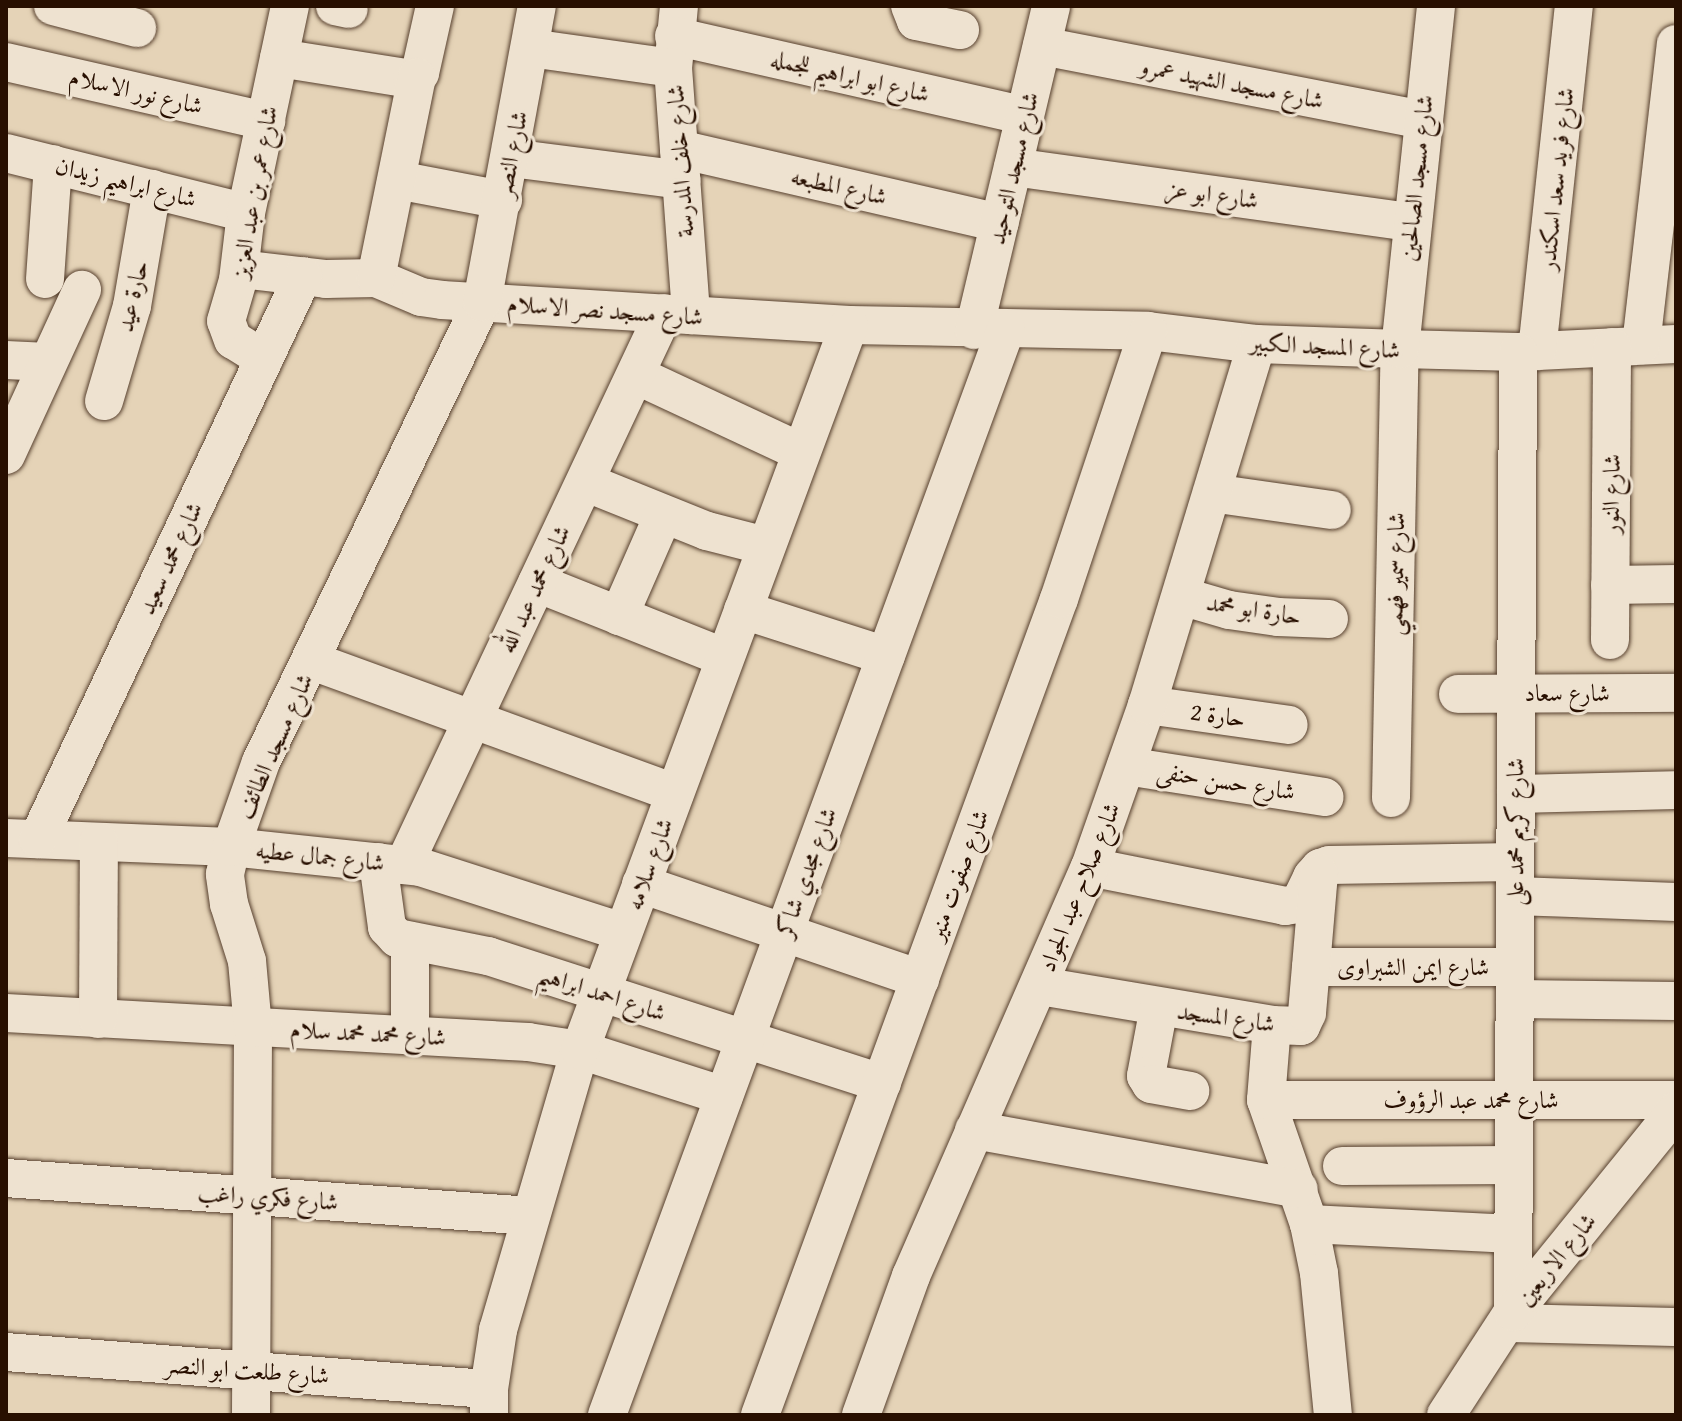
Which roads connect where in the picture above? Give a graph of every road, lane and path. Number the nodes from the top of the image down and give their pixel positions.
1 (53, 6) edge
2 (290, 6) edge
3 (435, 6) edge
4 (537, 6) edge
5 (910, 6) edge
6 (1051, 6) edge
7 (1436, 6) edge
8 (1574, 6) edge
9 (139, 17) edge
10 (960, 30) dead end
11 (675, 37) edge
12 (1676, 44) edge
13 (1042, 46) junction
14 (530, 48) junction
15 (279, 58) junction
16 (6, 62) edge
17 (417, 77) junction
18 (124, 89) junction
19 (1025, 116) junction
20 (1422, 120) junction
21 (266, 121) junction
22 (6, 153) edge
23 (511, 158) junction
24 (53, 164) junction
25 (680, 165) junction
26 (1013, 167) junction
27 (397, 180) junction
28 (152, 189) junction
29 (503, 200) junction
30 (246, 213) junction
31 (1411, 222) junction
32 (1000, 223) junction
33 (240, 269) junction
34 (303, 276) junction
35 (376, 278) junction
36 (45, 279) dead end
37 (82, 290) dead end
38 (482, 302) junction
39 (678, 314) junction
40 (849, 325) junction
41 (990, 330) junction
42 (1148, 331) junction
43 (1257, 344) junction
44 (1643, 345) edge
45 (1400, 349) junction
46 (1528, 352) junction
47 (264, 359) junction
48 (6, 360) edge
49 (48, 362) junction
50 (636, 375) junction
51 (104, 401) dead end
52 (801, 452) junction
53 (6, 455) edge
54 (585, 482) junction
55 (1212, 493) junction
56 (1332, 510) dead end
57 (663, 516) junction
58 (766, 546) junction
59 (537, 583) junction
60 (1676, 584) edge
61 (1610, 585) junction
62 (1181, 596) junction
63 (743, 610) junction
64 (619, 616) junction
65 (1329, 619) dead end
66 (1610, 640) dead end
67 (886, 656) junction
68 (725, 658) junction
69 (312, 661) junction
70 (1676, 693) edge
71 (1458, 694) dead end
72 (1516, 694) junction
73 (1147, 705) junction
74 (472, 722) junction
75 (1289, 725) dead end
76 (1126, 766) junction
77 (1676, 790) edge
78 (675, 793) junction
79 (1516, 794) junction
80 (1325, 797) dead end
81 (1391, 798) dead end
82 (22, 839) edge
83 (99, 842) junction
84 (231, 847) junction
85 (391, 864) junction
86 (1090, 867) junction
87 (1320, 868) junction
88 (1515, 879) junction
89 (641, 884) junction
90 (1676, 902) edge
91 (623, 932) junction
92 (784, 932) junction
93 (410, 941) junction
94 (1311, 967) junction
95 (920, 979) junction
96 (1515, 983) junction
97 (1040, 986) junction
98 (601, 992) junction
99 (1676, 1001) edge
100 (1159, 1007) junction
101 (6, 1013) edge
102 (98, 1019) junction
103 (1272, 1025) junction
104 (253, 1028) junction
105 (410, 1035) junction
106 (745, 1039) junction
107 (580, 1050) junction
108 (882, 1083) junction
109 (1190, 1091) dead end
110 (724, 1096) junction
111 (1514, 1099) junction
112 (1266, 1100) junction
113 (1676, 1100) edge
114 (1676, 1111) edge
115 (974, 1130) junction
116 (1514, 1165) junction
117 (1342, 1166) dead end
118 (6, 1178) edge
119 (252, 1196) junction
120 (1304, 1206) junction
121 (531, 1216) junction
122 (1513, 1234) junction
123 (1510, 1317) junction
124 (1676, 1327) edge
125 (6, 1352) edge
126 (251, 1371) junction
127 (489, 1402) edge
128 (251, 1415) edge
129 (607, 1415) edge
130 (760, 1415) edge
131 (863, 1415) edge
132 (1333, 1415) edge
133 (1446, 1415) edge

1 - 9 street
2 - 15 street, شارع عمر بن عبد العزيز
3 - 17 street
4 - 14 street, شارع النصر
5 - 10 street
6 - 13 street, شارع مسجد التوحيد
7 - 20 street, شارع مسجد الصالحين
8 - 46 street, شارع فريد سعد اسكندر
9 - 18 street
11 - 14 street, شارع ابو ابراهيم للجمله
11 - 19 street, شارع ابو ابراهيم للجمله
11 - 25 street, شارع خلف المدرسة
12 - 44 street, شارع النور
13 - 19 street, شارع مسجد التوحيد
13 - 20 street, شارع مسجد الشهيد عمرو
14 - 23 street, شارع النصر
15 - 17 street
15 - 21 street, شارع عمر بن عبد العزيز
16 - 18 street, شارع نور الاسلام
17 - 27 street
18 - 21 street, شارع نور الاسلام
19 - 26 street, شارع مسجد التوحيد
20 - 31 street, شارع مسجد الصالحين
21 - 30 street, شارع عمر بن عبد العزيز
22 - 24 street, شارع ابراهيم زيدان
23 - 25 street, شارع المطبعه
23 - 29 street, شارع النصر
24 - 28 street, شارع ابراهيم زيدان
24 - 36 street
25 - 32 street, شارع المطبعه
25 - 39 street, شارع خلف المدرسة
26 - 31 street, شارع ابو عز
26 - 32 street, شارع مسجد التوحيد
27 - 29 street
27 - 35 street
28 - 30 street, شارع ابراهيم زيدان
28 - 51 street, حارة عيد
29 - 38 street, شارع النصر
30 - 33 street, شارع عمر بن عبد العزيز
31 - 45 street, شارع مسجد الصالحين
32 - 41 street, شارع مسجد التوحيد
33 - 34 street, شارع مسجد نصر الاسلام
33 - 47 street, شارع عمر بن عبد العزيز
34 - 35 street, شارع مسجد نصر الاسلام
34 - 47 street, شارع محمد سعيد
35 - 38 street, شارع مسجد نصر الاسلام
37 - 49 street
38 - 39 street, شارع مسجد نصر الاسلام
38 - 69 street, شارع مسجد الطائف
39 - 40 street, شارع مسجد نصر الاسلام
39 - 50 street, شارع محمد عبد الله
40 - 41 street, شارع مسجد نصر الاسلام
40 - 52 street, شارع سلامه
41 - 42 street, شارع المسجد الكبير
41 - 67 street, شارع مجدي شاكر
42 - 43 street, شارع المسجد الكبير
42 - 95 street, شارع صفوت منير
43 - 45 street, شارع المسجد الكبير
43 - 55 street, شارع صلاح عبد الجواد
44 - 46 street, شارع المسجد الكبير
44 - 61 street, شارع النور
45 - 46 street, شارع المسجد الكبير
45 - 81 street, شارع سمير فهمي
46 - 72 street, شارع كريم محمد على
47 - 82 street, شارع محمد سعيد
48 - 49 street
49 - 53 street
50 - 52 street
50 - 54 street, شارع محمد عبد الله
52 - 58 street, شارع سلامه
54 - 57 street
54 - 59 street, شارع محمد عبد الله
55 - 56 street
55 - 62 street, شارع صلاح عبد الجواد
57 - 58 street
57 - 64 street
58 - 63 street, شارع سلامه
59 - 64 street
59 - 74 street, شارع محمد عبد الله
60 - 61 street
61 - 66 street, شارع النور
62 - 65 street, حارة ابو محمد
62 - 73 street, شارع صلاح عبد الجواد
63 - 67 street
63 - 68 street, شارع سلامه
64 - 68 street
67 - 92 street, شارع مجدي شاكر
68 - 78 street, شارع سلامه
69 - 74 street
69 - 84 street, شارع مسجد الطائف
70 - 72 street, شارع سعاد
71 - 72 street, شارع سعاد
72 - 79 street, شارع كريم محمد على
73 - 75 street, حارة 2
73 - 76 street, شارع صلاح عبد الجواد
74 - 78 street
74 - 85 street, شارع محمد عبد الله
76 - 80 street, شارع حسن حنفى
76 - 86 street, شارع صلاح عبد الجواد
77 - 79 street
78 - 89 street, شارع سلامه
79 - 88 street, شارع كريم محمد على
82 - 83 street, شارع جمال عطيه
83 - 84 street, شارع جمال عطيه
83 - 102 street
84 - 85 street, شارع جمال عطيه
84 - 104 street, شارع مسجد الطائف
85 - 91 street, شارع جمال عطيه
85 - 93 street
86 - 87 street
86 - 97 street, شارع صلاح عبد الجواد
87 - 88 street
87 - 94 street, شارع المسجد
88 - 90 street
88 - 96 street, شارع كريم محمد على
89 - 91 street, شارع سلامه
89 - 92 street
91 - 98 street, شارع سلامه
92 - 95 street
92 - 106 street, شارع مجدي شاكر
93 - 98 street, شارع احمد ابراهيم
93 - 105 street
94 - 96 street, شارع ايمن الشبراوى
94 - 103 street, شارع المسجد
95 - 108 street, شارع صفوت منير
96 - 99 street, شارع ايمن الشبراوى
96 - 111 street, شارع كريم محمد على
97 - 100 street, شارع المسجد
97 - 115 street, شارع صلاح عبد الجواد
98 - 106 street, شارع احمد ابراهيم
98 - 107 street, شارع سلامه
100 - 103 street, شارع المسجد
100 - 109 street
101 - 102 street, شارع محمد محمد سلام
102 - 104 street, شارع محمد محمد سلام
103 - 112 street
104 - 105 street, شارع محمد محمد سلام
104 - 119 street, شارع مسجد الطائف
105 - 107 street, شارع محمد محمد سلام
106 - 108 street, شارع احمد ابراهيم
106 - 110 street, شارع مجدي شاكر
107 - 110 street, شارع محمد محمد سلام
107 - 121 street, شارع سلامه
108 - 130 street, شارع صفوت منير
110 - 129 street, شارع مجدي شاكر
111 - 112 street, شارع محمد عبد الرؤوف
111 - 113 street, شارع محمد عبد الرؤوف
111 - 116 street, شارع كريم محمد على
112 - 120 street
114 - 123 street, شارع الاربعين
115 - 120 street
115 - 131 street, شارع صلاح عبد الجواد
116 - 117 street
116 - 122 street, شارع كريم محمد على
118 - 119 street, شارع فكري راغب
119 - 121 street, شارع فكري راغب
119 - 126 street, شارع مسجد الطائف
120 - 122 street
120 - 132 street
121 - 127 street, شارع سلامه
122 - 123 street, شارع كريم محمد على
123 - 124 street
123 - 133 street, شارع الاربعين
125 - 126 street, شارع طلعت ابو النصر
126 - 127 street, شارع طلعت ابو النصر
126 - 128 street, شارع مسجد الطائف

